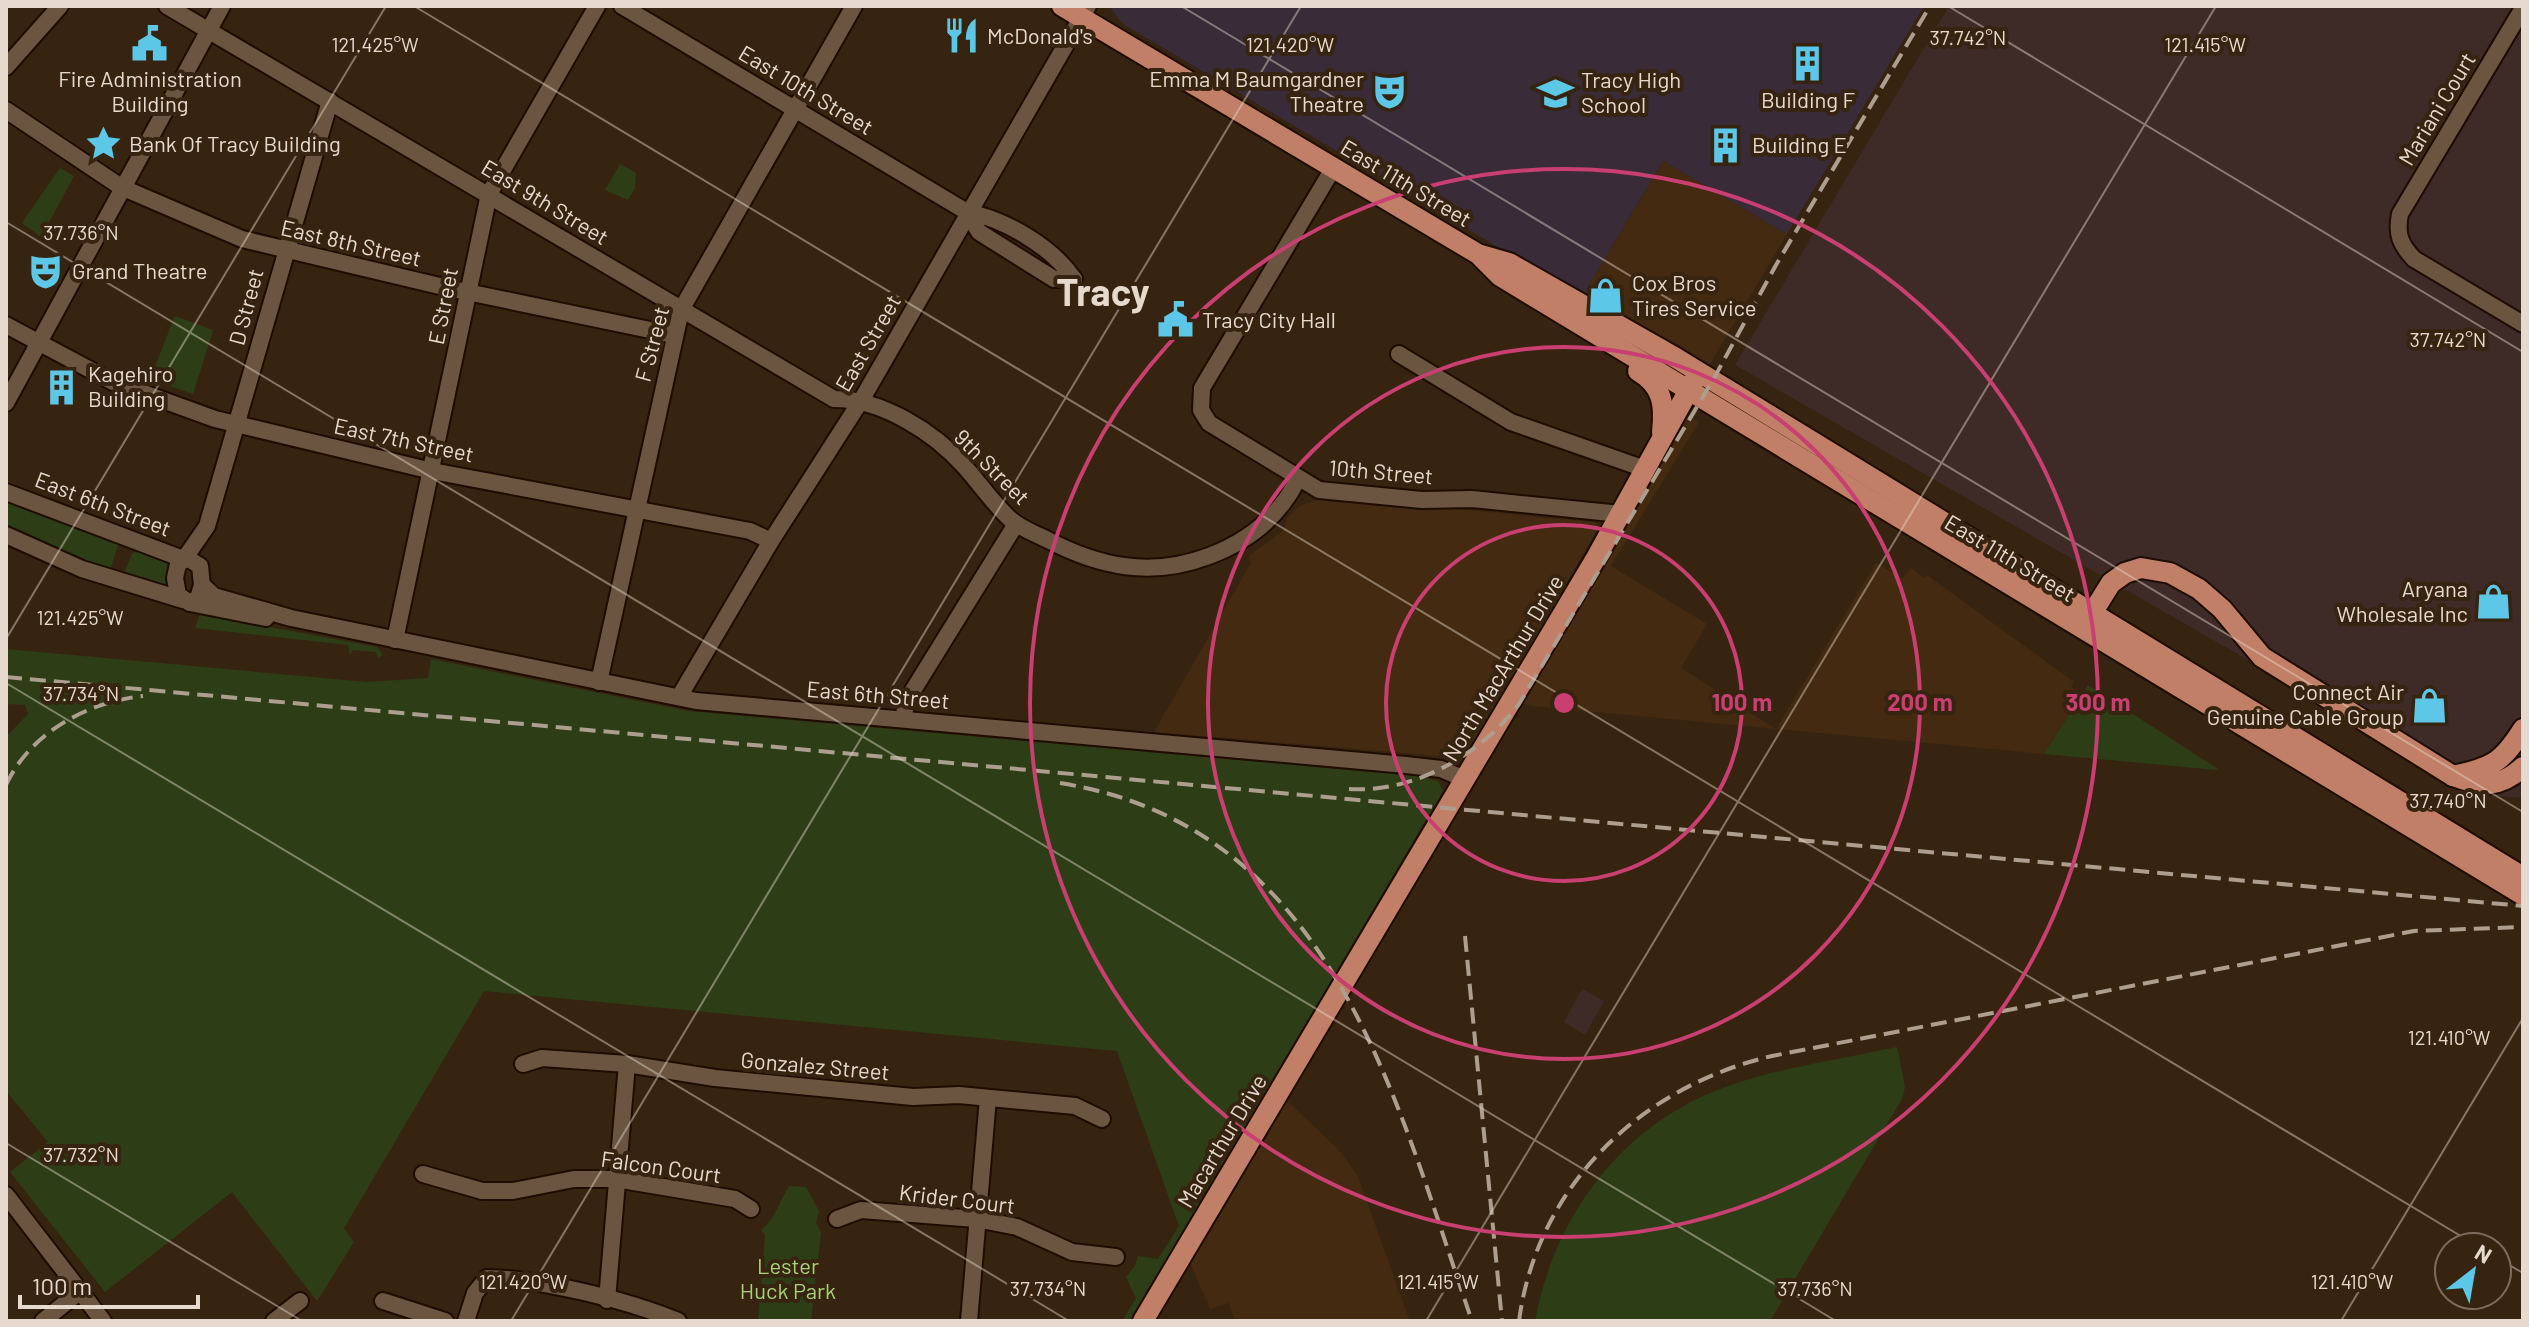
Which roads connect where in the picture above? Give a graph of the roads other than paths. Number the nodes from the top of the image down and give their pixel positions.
1 (60, 6) edge
2 (167, 6) edge
3 (222, 6) edge
4 (597, 6) edge
5 (622, 6) edge
6 (854, 6) edge
7 (1062, 6) edge
8 (2523, 8) edge
9 (1084, 12) edge
10 (209, 31) junction
11 (6, 67) edge
12 (330, 101) junction
13 (794, 108) junction
14 (6, 110) edge
15 (1334, 167) junction
16 (121, 187) junction
17 (489, 194) junction
18 (967, 212) junction
19 (284, 251) junction
20 (1478, 254) junction
21 (468, 292) junction
22 (681, 310) junction
23 (1562, 313) junction
24 (2523, 324) edge
25 (6, 325) edge
26 (674, 335) junction
27 (39, 343) junction
28 (1399, 354) dead end
29 (1700, 372) junction
30 (1688, 391) junction
31 (862, 399) junction
32 (6, 403) edge
33 (236, 424) junction
34 (1661, 436) junction
35 (1645, 469) junction
36 (432, 471) junction
37 (1298, 479) junction
38 (6, 492) edge
39 (635, 507) junction
40 (1621, 514) junction
41 (1016, 524) junction
42 (207, 526) junction
43 (6, 535) edge
44 (771, 541) junction
45 (184, 559) junction
46 (201, 577) junction
47 (186, 602) junction
48 (291, 618) junction
49 (2088, 621) junction
50 (395, 640) junction
51 (599, 682) junction
52 (679, 697) junction
53 (903, 719) junction
54 (2523, 729) edge
55 (2523, 767) edge
56 (2453, 776) junction
57 (1465, 779) junction
58 (2522, 882) edge
59 (1342, 985) joint
60 (523, 1064) dead end
61 (627, 1064) junction
62 (988, 1098) junction
63 (1102, 1119) dead end
64 (423, 1174) dead end
65 (616, 1179) junction
66 (6, 1195) edge
67 (751, 1209) dead end
68 (837, 1219) dead end
69 (976, 1219) junction
70 (1116, 1257) dead end
71 (79, 1292) junction
72 (607, 1300) junction
73 (300, 1301) dead end
74 (383, 1301) dead end
75 (43, 1321) edge
76 (103, 1321) edge
77 (274, 1321) edge
78 (445, 1321) edge
79 (466, 1321) edge
80 (678, 1321) edge
81 (969, 1321) edge
82 (1143, 1321) edge

1 - 11 street
2 - 10 street, East 9th Street
3 - 10 street
4 - 17 street, E Street
5 - 13 street, East 10th Street
6 - 13 street, F Street
7 - 9 main road, East 11th Street
8 - 24 street, Mariani Court
9 - 15 main road, East 11th Street
9 - 18 street, East Street
10 - 12 street, East 9th Street
10 - 16 street
12 - 17 street, East 9th Street
12 - 19 street, D Street
13 - 18 street, East 10th Street
13 - 22 street, F Street
14 - 16 street, East 8th Street
15 - 20 main road, East 11th Street
15 - 37 street, 10th Street
16 - 19 street, East 8th Street
16 - 27 street
17 - 21 street, E Street
17 - 22 street, East 9th Street
18 - 18 street, East 10th Street
18 - 31 street, East Street
19 - 21 street, East 8th Street
19 - 33 street, D Street
20 - 23 main road, East 11th Street
20 - 29 main road, East 11th Street
21 - 26 street, East 8th Street
21 - 36 street, E Street
22 - 26 street, F Street
22 - 31 street, East 9th Street
23 - 30 main road, East 11th Street
23 - 34 main road
25 - 27 street, East 7th Street
26 - 39 street, F Street
27 - 32 street
27 - 33 street, East 7th Street
28 - 35 street
29 - 30 main road, North MacArthur Drive
29 - 49 main road, East 11th Street
30 - 34 main road, North MacArthur Drive
30 - 49 main road, East 11th Street
31 - 41 street, 9th Street
31 - 44 street, East Street
33 - 36 street, East 7th Street
33 - 42 street, D Street
34 - 35 main road, North MacArthur Drive
35 - 40 main road, North MacArthur Drive
36 - 39 street, East 7th Street
36 - 50 street, E Street
37 - 40 street, 10th Street
37 - 41 street, 9th Street
38 - 45 street, East 6th Street
39 - 44 street, East 7th Street
39 - 51 street, F Street
40 - 57 main road, North MacArthur Drive
41 - 53 street
42 - 45 street, D Street
42 - 46 street, D Street
43 - 47 street, East 6th Street
44 - 52 street, East Street
45 - 46 street, East 6th Street
45 - 47 street
46 - 47 street
46 - 48 street, East 6th Street
47 - 48 street, East 6th Street
48 - 50 street, East 6th Street
49 - 56 main road
49 - 58 main road, East 11th Street
49 - 58 main road, East 11th Street
50 - 51 street, East 6th Street
51 - 52 street, East 6th Street
52 - 53 street, East 6th Street
53 - 57 street, East 6th Street
54 - 56 main road
55 - 56 main road
57 - 59 main road, North MacArthur Drive
59 - 82 main road, Macarthur Drive
60 - 61 street, Gonzalez Street
61 - 62 street, Gonzalez Street
61 - 65 street
62 - 63 street, Gonzalez Street
62 - 69 street
64 - 65 street, Falcon Court
65 - 67 street, Falcon Court
65 - 72 street
66 - 71 street
68 - 69 street, Krider Court
69 - 70 street, Krider Court
69 - 81 street
71 - 75 street
71 - 76 street
72 - 79 street
72 - 80 street
73 - 77 street
74 - 78 street

